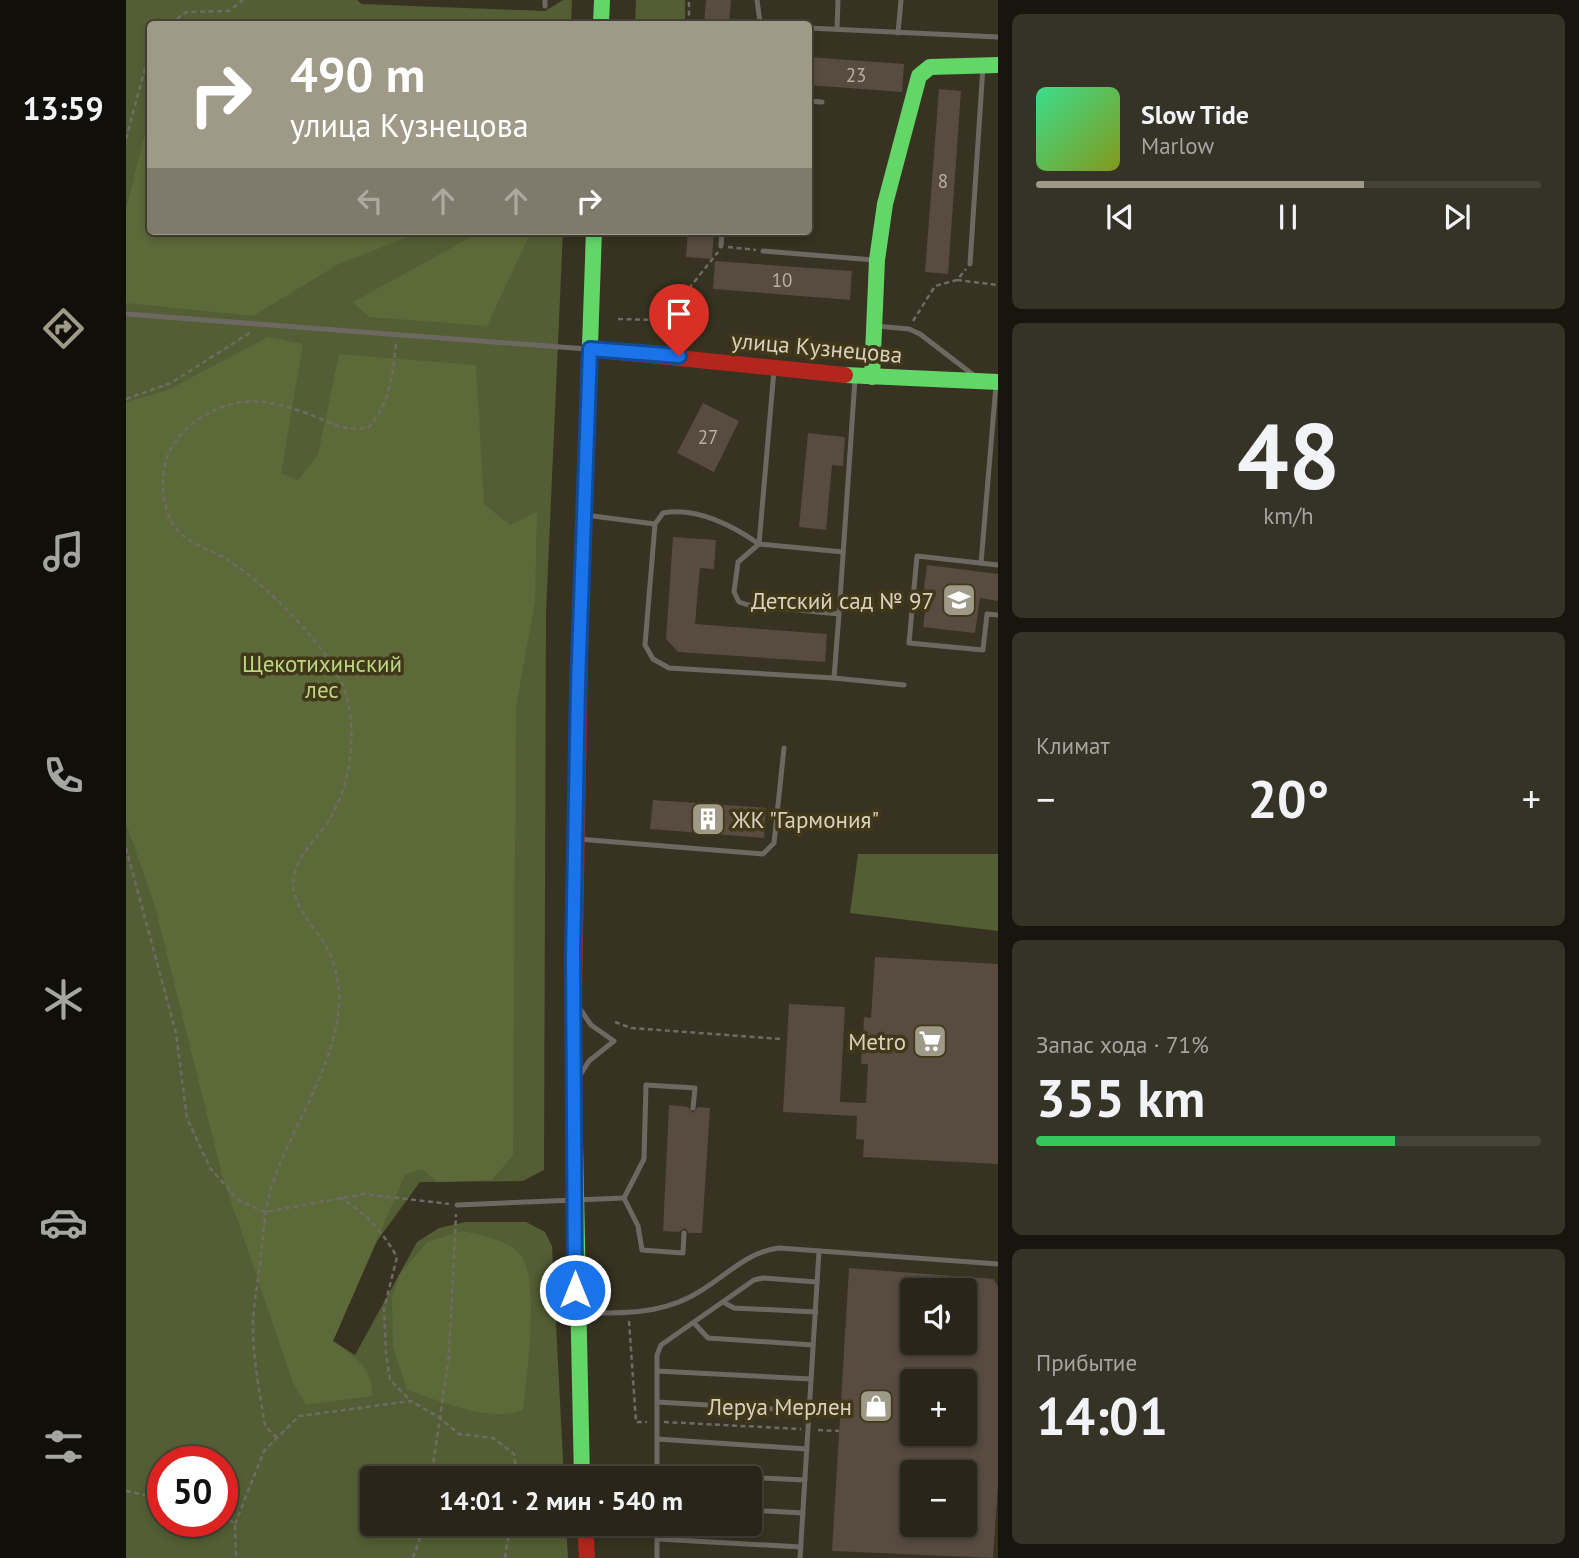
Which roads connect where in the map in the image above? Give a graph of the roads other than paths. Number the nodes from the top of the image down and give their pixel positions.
1 (603, 0) edge
2 (757, 0) edge
3 (838, 0) edge
4 (901, 0) edge
5 (601, 21) edge
6 (760, 21) edge
7 (812, 28) edge
8 (837, 29) junction
9 (898, 33) junction
10 (998, 37) edge
11 (991, 66) edge
12 (812, 101) edge
13 (822, 102) dead end
14 (594, 235) edge
15 (722, 235) edge
16 (721, 246) road end
17 (763, 250) road end
18 (877, 260) junction
19 (970, 264) road end
20 (126, 314) edge
21 (876, 326) junction
22 (590, 349) junction
23 (775, 367) junction
24 (855, 376) junction
25 (872, 377) junction
26 (992, 382) edge
27 (583, 515) junction
28 (655, 524) junction
29 (760, 544) junction
30 (843, 552) junction
31 (981, 563) junction
32 (998, 565) edge
33 (839, 614) junction
34 (998, 615) edge
35 (834, 678) junction
36 (904, 685) dead end
37 (784, 748) dead end
38 (575, 839) junction
39 (572, 994) junction
40 (572, 1089) junction
41 (693, 1108) dead end
42 (624, 1198) junction
43 (575, 1200) junction
44 (457, 1205) road end
45 (684, 1233) dead end
46 (819, 1251) junction
47 (998, 1264) edge
48 (817, 1282) junction
49 (723, 1303) junction
50 (575, 1312) junction
51 (816, 1312) junction
52 (695, 1324) junction
53 (814, 1346) junction
54 (657, 1371) junction
55 (811, 1379) junction
56 (657, 1402) junction
57 (809, 1411) junction
58 (657, 1439) junction
59 (807, 1449) junction
60 (581, 1466) edge
61 (657, 1466) edge
62 (762, 1479) edge
63 (805, 1480) junction
64 (762, 1511) edge
65 (803, 1513) junction
66 (585, 1536) edge
67 (657, 1539) joint
68 (801, 1547) junction
69 (587, 1558) edge
70 (657, 1558) edge
71 (800, 1558) edge

1 - 5 main road
2 - 6 lane
3 - 8 lane
4 - 9 lane
7 - 8 lane
8 - 9 lane
9 - 10 lane
11 - 18 main road
11 - 19 lane
12 - 13 lane
14 - 22 main road
15 - 16 lane
17 - 18 lane
18 - 21 main road
20 - 22 lane
21 - 25 main road
21 - 26 lane
22 - 23 main road, улица Кузнецова
22 - 27 main road
23 - 24 main road, улица Кузнецова
23 - 29 lane
24 - 25 main road, улица Кузнецова
24 - 30 lane
25 - 26 main road, улица Кузнецова
26 - 31 lane
27 - 28 lane
27 - 38 main road
28 - 29 lane
28 - 35 lane
29 - 30 lane
29 - 33 lane
30 - 33 lane
31 - 32 lane
31 - 34 lane
33 - 35 lane
35 - 36 lane
37 - 38 lane
38 - 39 main road
39 - 40 main road
39 - 40 lane
40 - 43 main road
41 - 42 lane
42 - 43 lane
42 - 45 lane
43 - 44 lane
43 - 50 main road
46 - 47 lane
46 - 48 lane
46 - 50 lane
48 - 49 lane
48 - 51 lane
49 - 51 lane
49 - 52 lane
50 - 60 main road
51 - 53 lane
52 - 53 lane
52 - 54 lane
53 - 55 lane
54 - 55 lane
54 - 56 lane
55 - 57 lane
56 - 57 lane
56 - 58 lane
57 - 59 lane
58 - 59 lane
58 - 61 lane
59 - 63 lane
62 - 63 lane
63 - 65 lane
64 - 65 lane
65 - 68 lane
66 - 69 main road
67 - 68 lane
67 - 70 lane
68 - 71 lane

